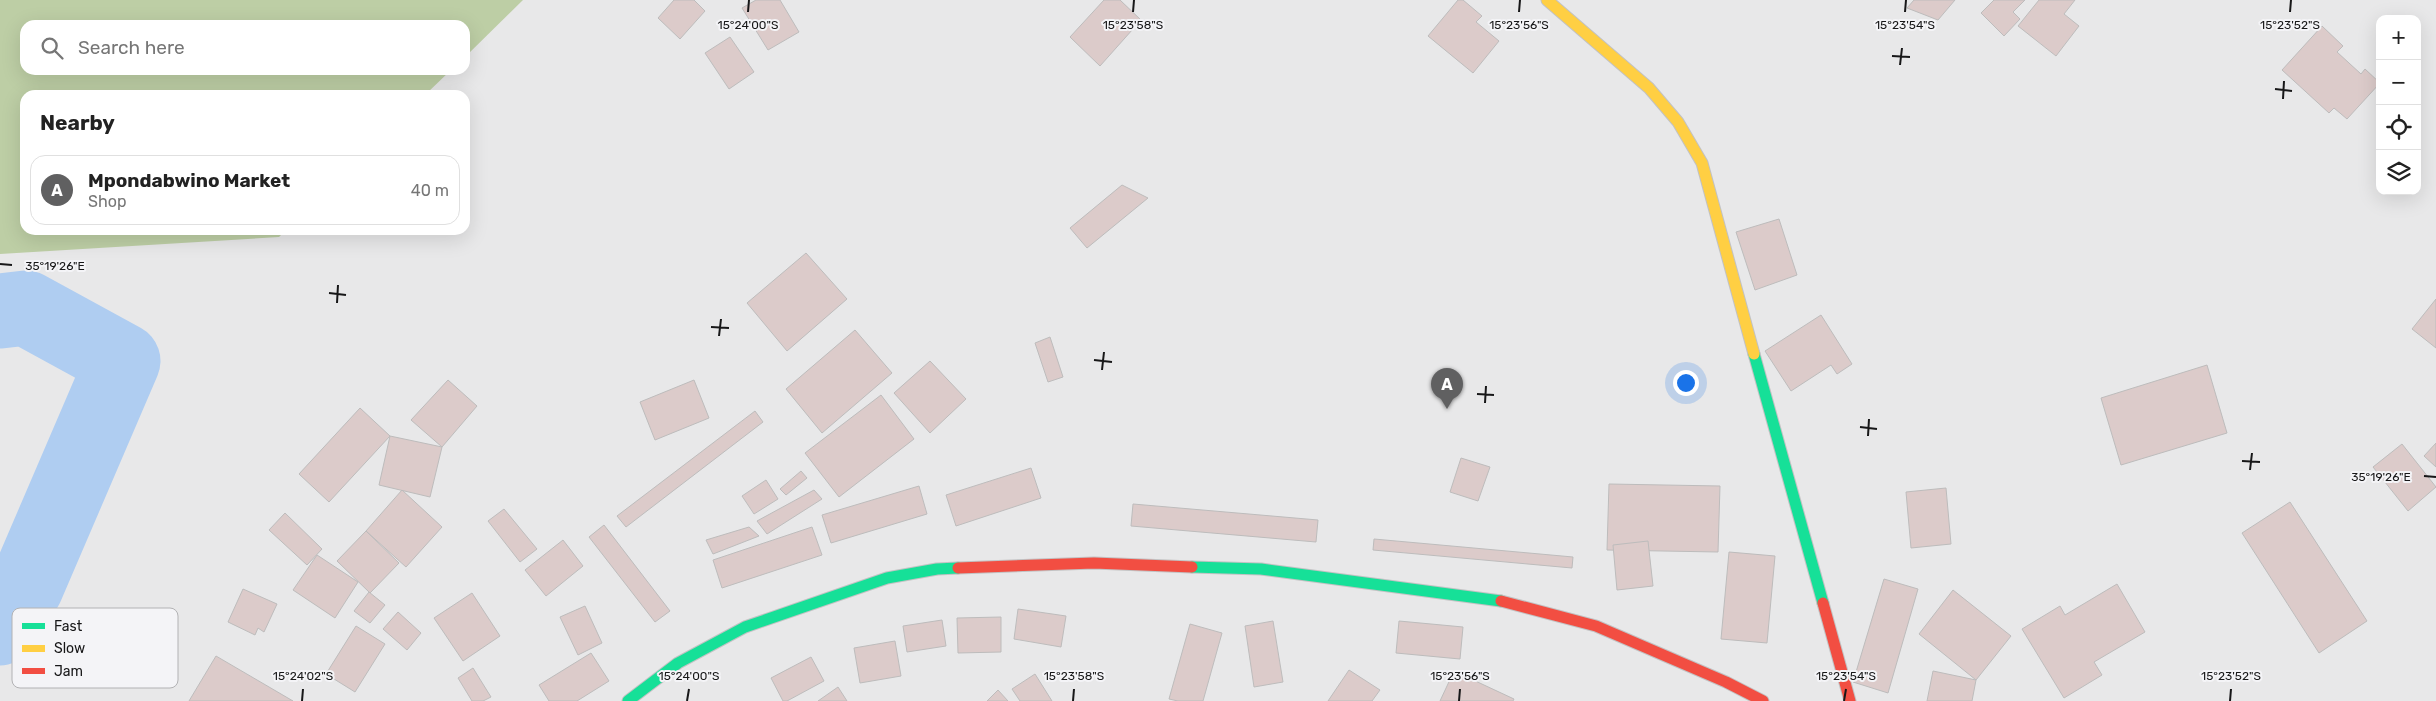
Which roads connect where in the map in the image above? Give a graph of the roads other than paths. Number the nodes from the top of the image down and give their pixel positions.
1 (1547, 0) edge
2 (628, 701) edge
3 (1763, 701) edge
4 (1850, 701) edge

1 - 4 street
2 - 3 street

